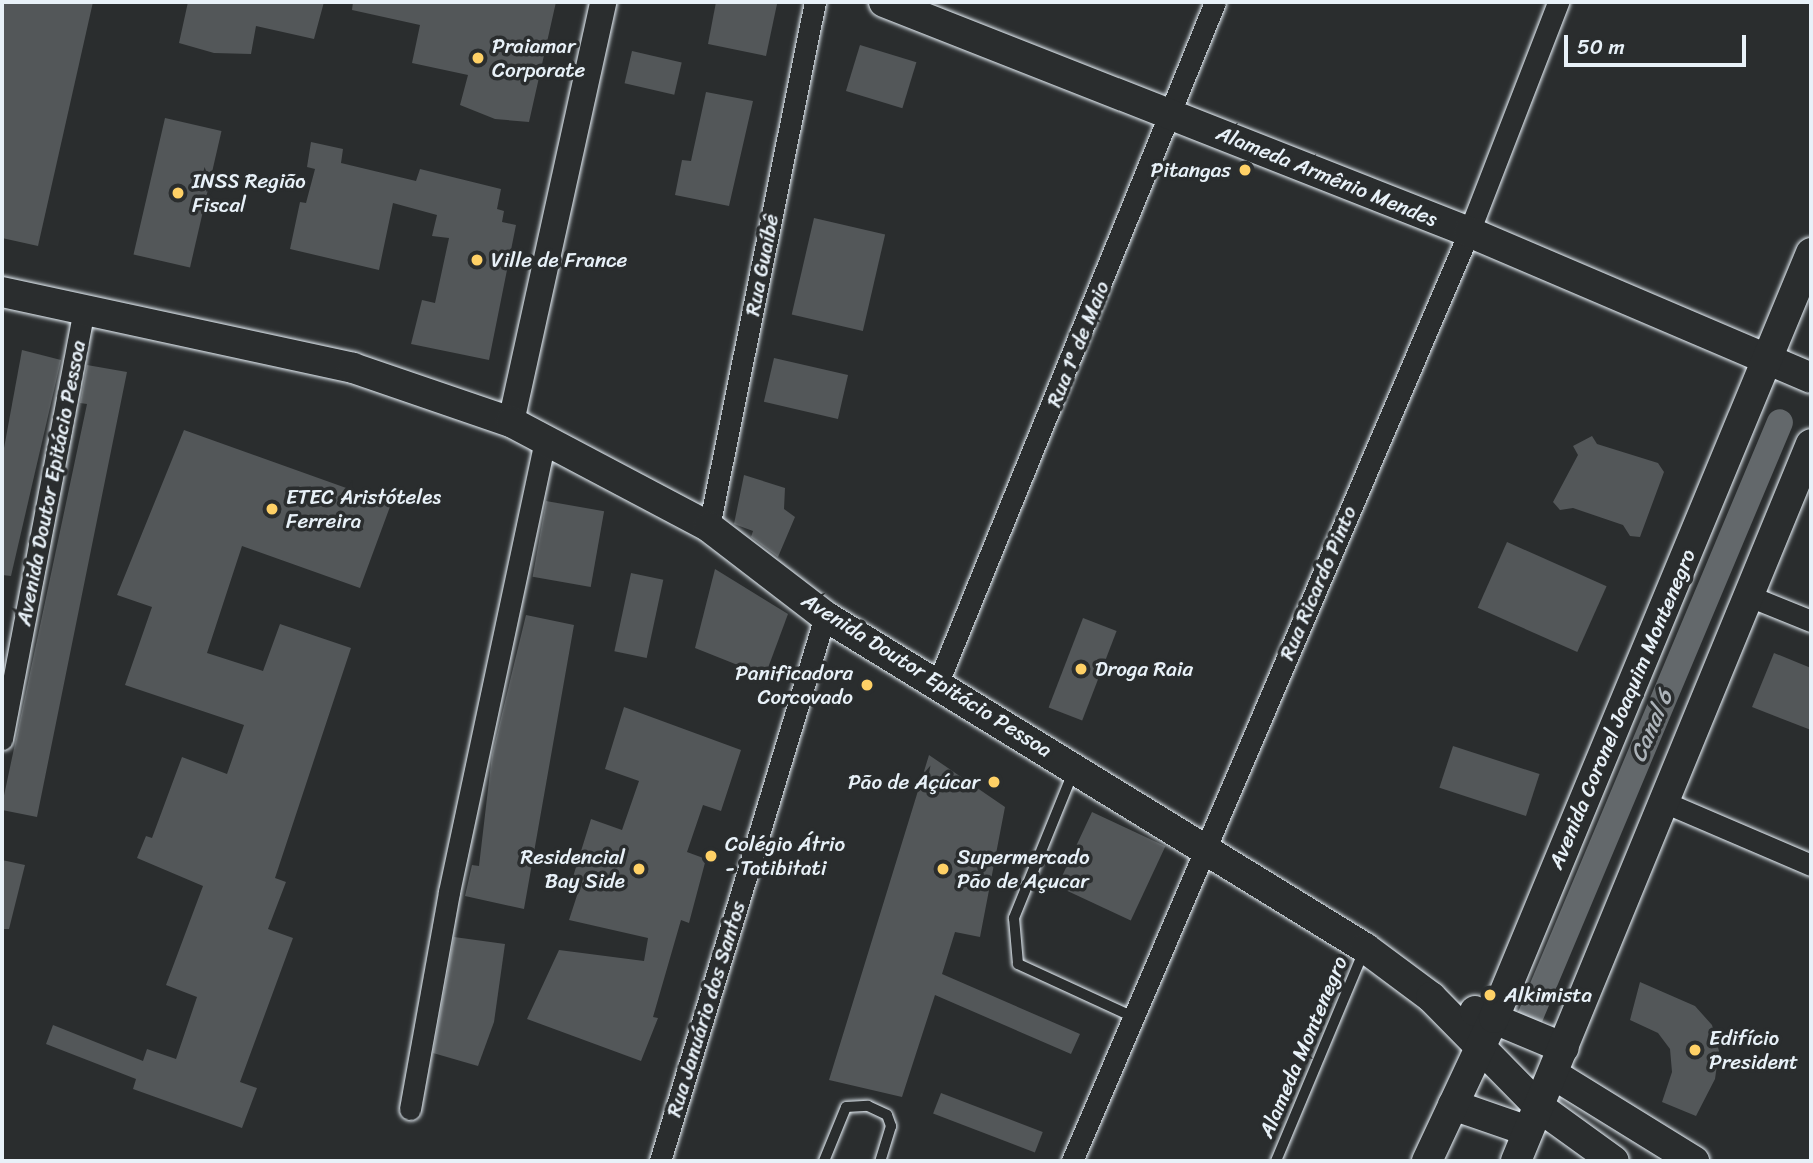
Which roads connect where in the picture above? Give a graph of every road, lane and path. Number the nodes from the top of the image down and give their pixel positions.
1 (603, 2) edge
2 (815, 2) edge
3 (884, 2) edge
4 (1215, 2) edge
5 (1558, 2) edge
6 (1174, 114) junction
7 (1468, 232) junction
8 (1811, 253) edge
9 (2, 292) edge
10 (84, 311) junction
11 (1790, 369) edge
12 (511, 422) junction
13 (545, 441) junction
14 (1811, 444) edge
15 (709, 527) junction
16 (1749, 596) junction
17 (825, 616) junction
18 (1811, 621) edge
19 (937, 685) junction
20 (2, 739) edge
21 (1075, 768) junction
22 (1664, 802) junction
23 (1205, 846) junction
24 (1811, 865) edge
25 (1365, 948) junction
26 (1431, 997) junction
27 (1133, 1017) junction
28 (1494, 1018) junction
29 (1481, 1045) junction
30 (1555, 1054) junction
31 (1453, 1105) junction
32 (410, 1109) dead end
33 (1527, 1115) junction
34 (660, 1161) edge
35 (824, 1161) edge
36 (880, 1161) edge
37 (1072, 1161) edge
38 (1276, 1161) edge
39 (1427, 1161) edge
40 (1516, 1161) edge
41 (1614, 1161) edge
42 (1694, 1161) edge

1 - 12 street
2 - 15 street, Rua Guaíbê
3 - 6 main road, Alameda Armênio Mendes
4 - 6 street, Rua 1º de Maio
5 - 7 street, Rua Ricardo Pinto
6 - 7 main road, Alameda Armênio Mendes
6 - 19 street, Rua 1º de Maio
7 - 11 main road, Alameda Armênio Mendes
7 - 23 street, Rua Ricardo Pinto
8 - 11 main road, Avenida Coronel Joaquim Montenegro
9 - 10 main road, Avenida Doutor Epitácio Pessoa
10 - 12 main road, Avenida Doutor Epitácio Pessoa
10 - 20 street, Avenida Doutor Epitácio Pessoa
11 - 28 main road, Avenida Coronel Joaquim Montenegro
12 - 13 main road, Avenida Doutor Epitácio Pessoa
13 - 15 main road, Avenida Doutor Epitácio Pessoa
13 - 32 street
14 - 16 main road
15 - 17 main road, Avenida Doutor Epitácio Pessoa
16 - 18 street
16 - 22 main road
17 - 19 main road, Avenida Doutor Epitácio Pessoa
17 - 34 street, Rua Januário dos Santos
19 - 21 main road, Avenida Doutor Epitácio Pessoa
21 - 23 main road, Avenida Doutor Epitácio Pessoa
21 - 27 lane
22 - 24 street
22 - 30 main road
23 - 25 main road, Avenida Doutor Epitácio Pessoa
23 - 27 street, Rua Ricardo Pinto
25 - 26 main road, Avenida Doutor Epitácio Pessoa
25 - 38 lane, Alameda Montenegro
26 - 28 main road
26 - 29 main road, Avenida Doutor Epitácio Pessoa
27 - 37 street, Rua Ricardo Pinto
28 - 29 main road, Avenida Coronel Joaquim Montenegro
28 - 30 main road
29 - 31 main road, Avenida Coronel Joaquim Montenegro
29 - 33 main road, Avenida Doutor Epitácio Pessoa
30 - 33 main road
30 - 42 main road
31 - 33 main road
31 - 39 main road, Avenida Coronel Joaquim Montenegro
33 - 40 main road
33 - 41 main road, Avenida Doutor Epitácio Pessoa
35 - 36 lane

